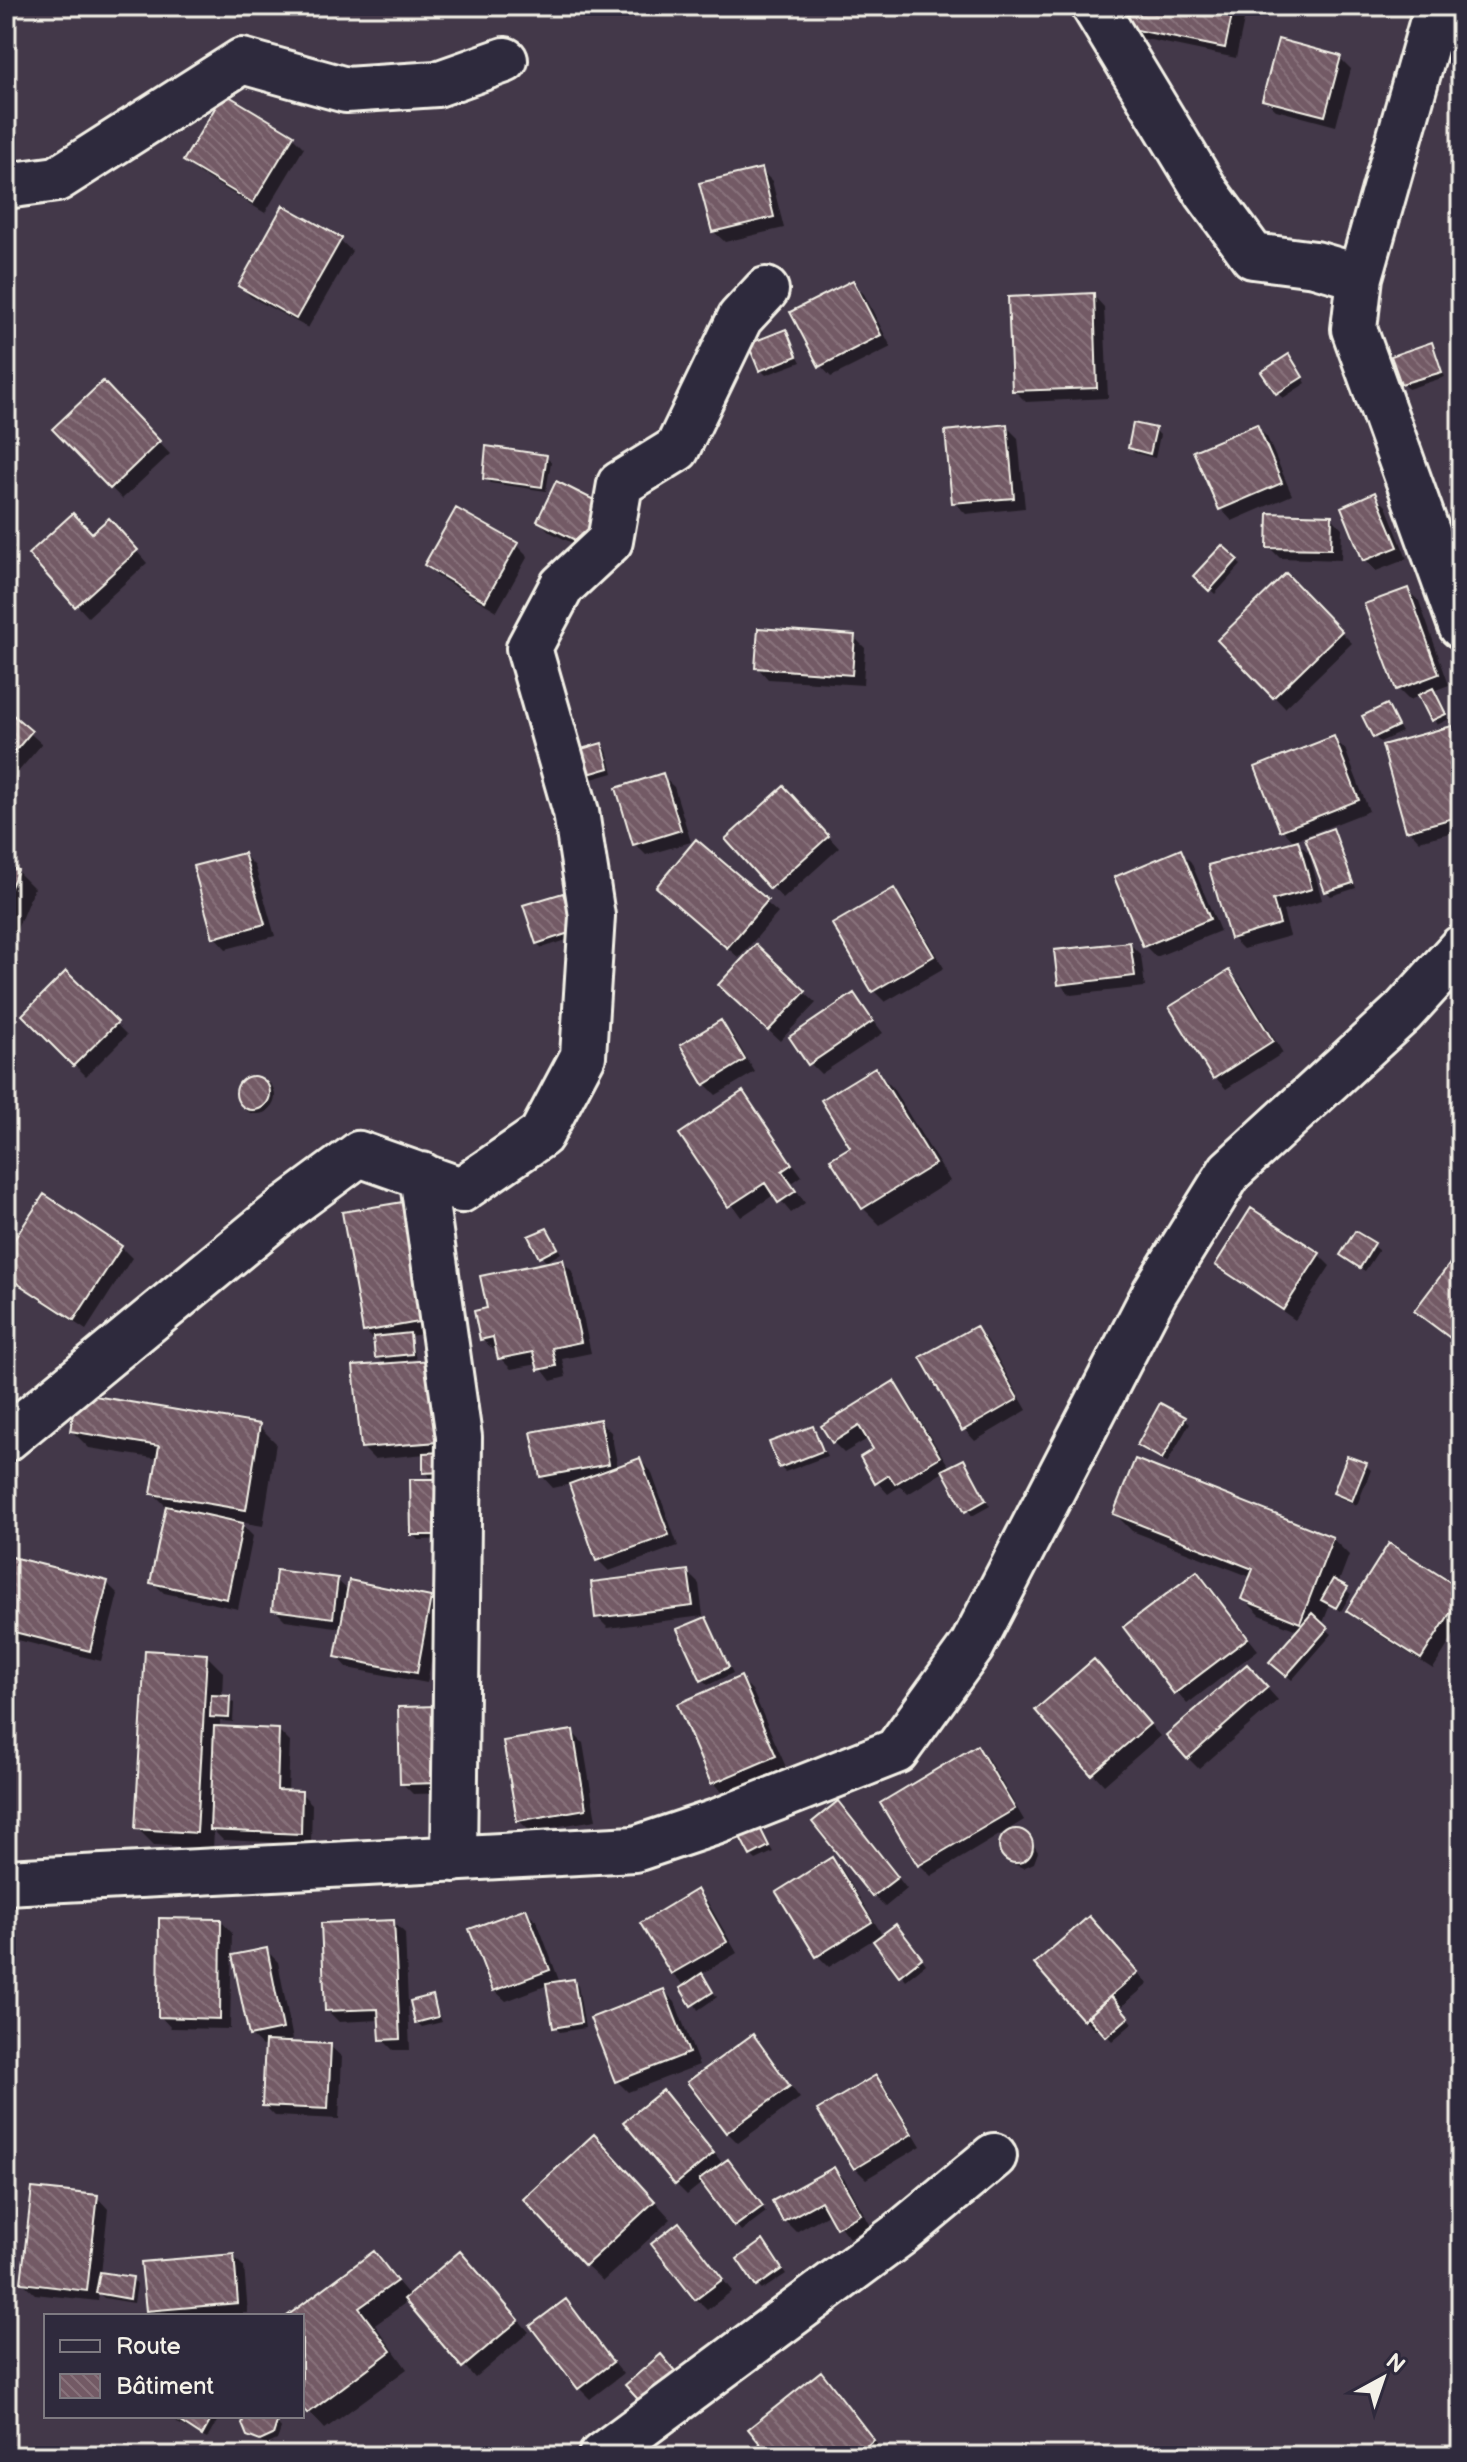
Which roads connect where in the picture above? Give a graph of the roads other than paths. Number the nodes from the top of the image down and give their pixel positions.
1 (1094, 6) edge
2 (1437, 6) edge
3 (505, 60) dead end
4 (6, 186) edge
5 (1360, 277) junction
6 (766, 290) dead end
7 (1461, 626) edge
8 (1461, 948) edge
9 (422, 1175) junction
10 (6, 1439) edge
11 (454, 1859) junction
12 (6, 1882) edge
13 (994, 2156) dead end
14 (601, 2456) edge

1 - 5 street
2 - 5 street
3 - 4 street
5 - 7 street
6 - 9 street
8 - 11 street
9 - 10 street
9 - 11 street
11 - 12 street
13 - 14 street

